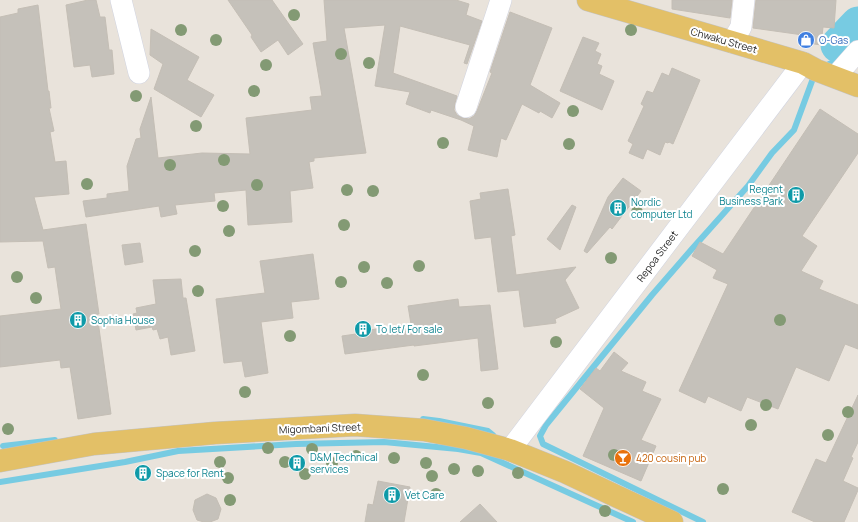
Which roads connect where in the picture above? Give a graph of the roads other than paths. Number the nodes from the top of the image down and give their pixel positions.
1 (121, 0) edge
2 (501, 0) edge
3 (588, 0) edge
4 (744, 0) edge
5 (732, 42) junction
6 (858, 52) edge
7 (803, 63) junction
8 (139, 73) dead end
9 (835, 77) junction
10 (858, 86) edge
11 (466, 107) dead end
12 (510, 450) junction
13 (0, 462) edge
14 (672, 522) edge

1 - 8 street
2 - 11 street
3 - 5 main road, Chwaku Street
4 - 5 street
5 - 7 main road, Chwaku Street
6 - 9 street
7 - 9 main road, Chwaku Street
7 - 12 street, Repoa Street
9 - 10 main road, Chwaku Street
12 - 13 main road, Migombani Street
12 - 14 main road, Migombani Street

